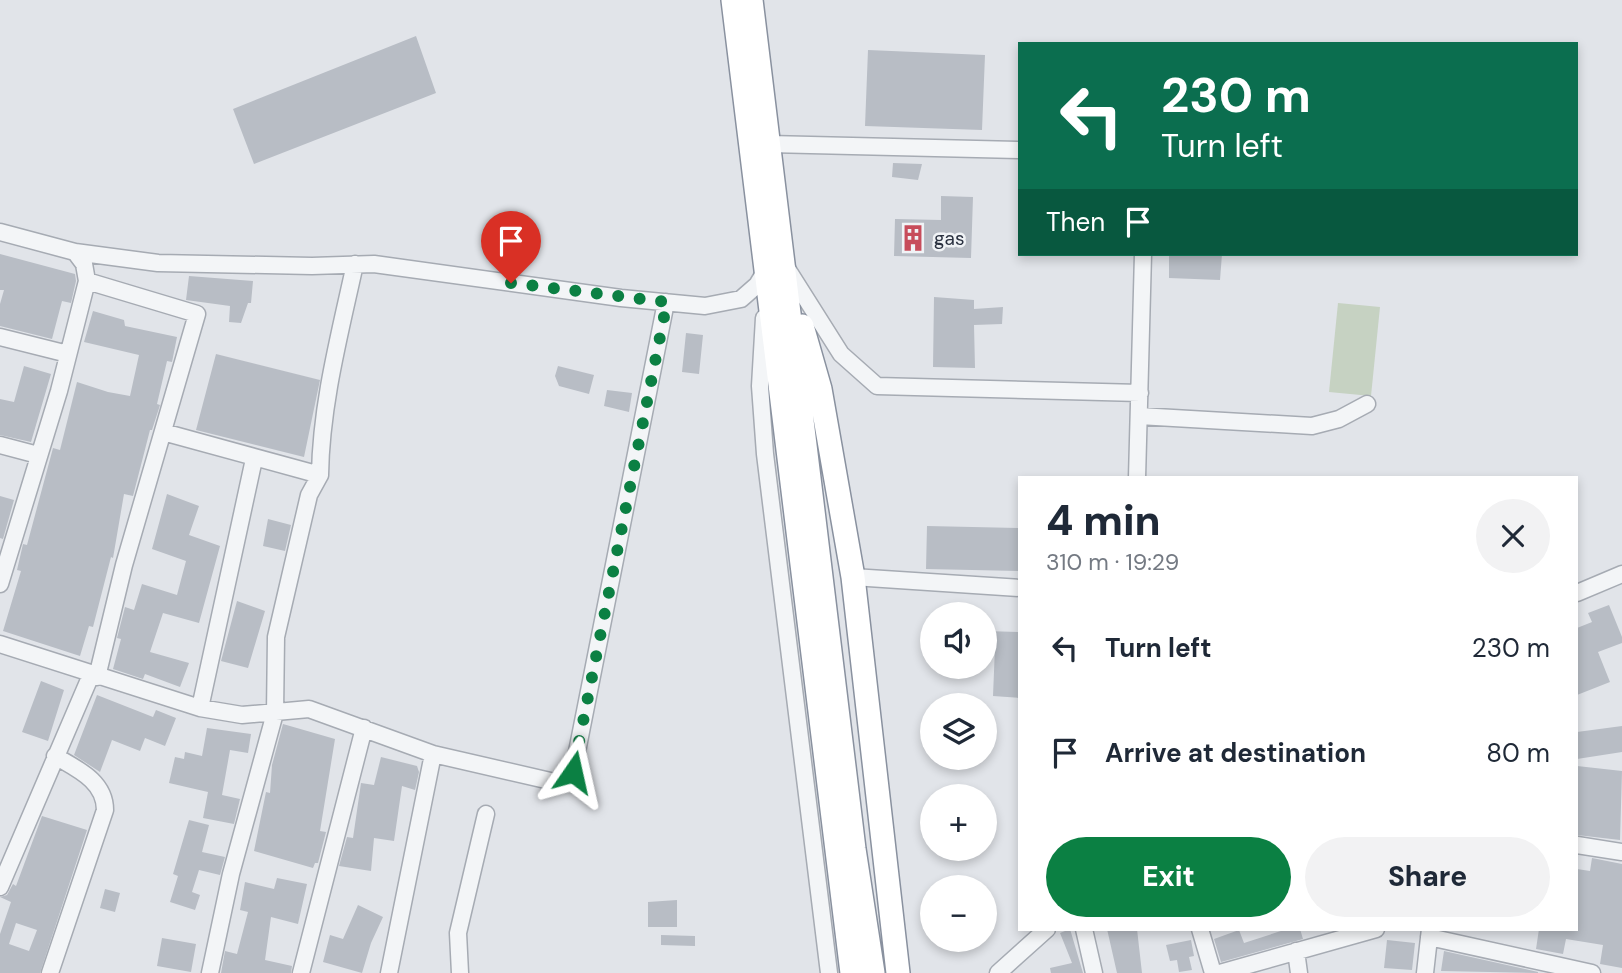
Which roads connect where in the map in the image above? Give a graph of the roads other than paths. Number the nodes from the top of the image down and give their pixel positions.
1 (733, 0) edge
2 (751, 0) edge
3 (769, 144) junction
4 (1018, 150) edge
5 (0, 232) edge
6 (75, 252) junction
7 (1143, 256) edge
8 (355, 264) junction
9 (775, 267) junction
10 (87, 281) junction
11 (667, 302) junction
12 (0, 337) edge
13 (68, 354) junction
14 (1140, 393) junction
15 (1367, 404) dead end
16 (1139, 416) junction
17 (163, 432) junction
18 (0, 445) edge
19 (38, 455) junction
20 (254, 459) junction
21 (320, 475) junction
22 (1138, 476) edge
23 (810, 553) junction
24 (1622, 574) edge
25 (853, 577) junction
26 (0, 584) edge
27 (1018, 587) edge
28 (1578, 593) edge
29 (0, 644) edge
30 (94, 676) junction
31 (200, 708) junction
32 (275, 713) junction
33 (363, 728) junction
34 (433, 754) junction
35 (55, 756) junction
36 (486, 814) dead end
37 (1578, 845) edge
38 (1622, 852) edge
39 (0, 887) edge
40 (1045, 931) edge
41 (1084, 931) edge
42 (1201, 931) edge
43 (1311, 931) edge
44 (1369, 931) edge
45 (1429, 933) edge
46 (1315, 946) junction
47 (1296, 951) junction
48 (1530, 966) edge
49 (50, 973) edge
50 (210, 973) edge
51 (301, 973) edge
52 (389, 973) edge
53 (460, 973) edge
54 (829, 973) edge
55 (852, 973) edge
56 (873, 973) edge
57 (898, 973) edge
58 (998, 973) edge
59 (1094, 973) edge
60 (1213, 973) edge
61 (1220, 973) edge
62 (1299, 973) edge
63 (1425, 973) edge
64 (1591, 973) edge

1 - 9 highway
2 - 3 highway
3 - 4 street
3 - 9 highway
5 - 6 street
6 - 8 street
6 - 10 street
7 - 14 street
8 - 11 street
8 - 21 street
9 - 11 street
9 - 14 street
9 - 23 highway
9 - 25 highway
9 - 54 street
10 - 13 street
10 - 17 street
11 - 34 street
12 - 13 street
13 - 19 street
14 - 16 street
15 - 16 street
16 - 22 street
17 - 20 street
17 - 30 street
18 - 19 street
19 - 26 street
20 - 21 street
20 - 31 street
21 - 32 street
23 - 55 highway
23 - 56 highway
24 - 28 street
25 - 27 street
25 - 57 highway
29 - 30 street
30 - 31 street
30 - 35 street
31 - 32 street
32 - 33 street
32 - 50 street
33 - 34 street
33 - 51 street
34 - 52 street
35 - 39 street
35 - 49 street
36 - 53 street
37 - 38 street
40 - 58 street
41 - 59 street
42 - 60 street
43 - 46 street
44 - 46 street
45 - 48 street
45 - 63 street
46 - 47 street
47 - 61 street
47 - 62 street
48 - 64 street

